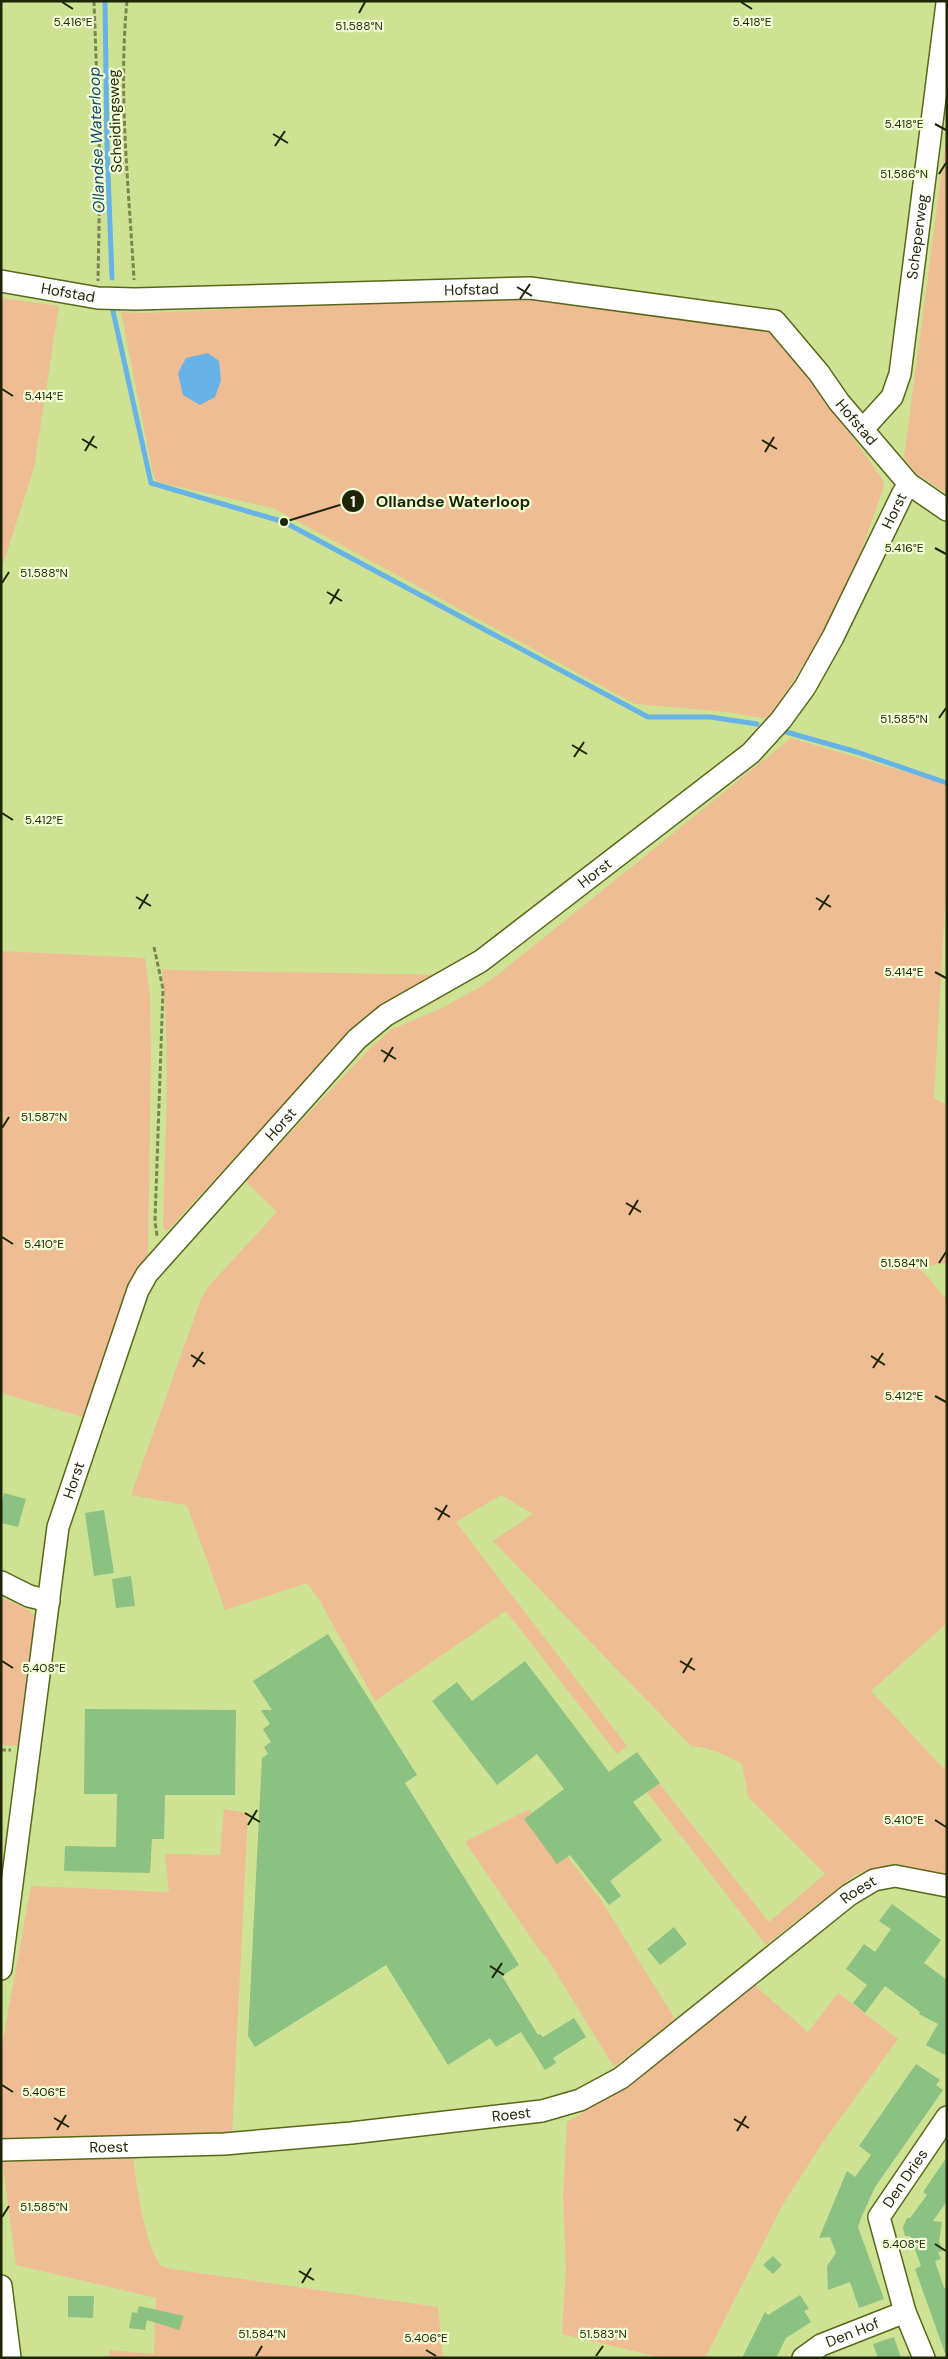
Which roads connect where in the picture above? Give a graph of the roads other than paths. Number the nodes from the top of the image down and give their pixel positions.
1 (947, 3) edge
2 (1, 281) edge
3 (863, 429) junction
4 (909, 484) junction
5 (947, 510) edge
6 (1, 1582) edge
7 (49, 1601) junction
8 (947, 1886) edge
9 (1, 1969) edge
10 (947, 2117) edge
11 (1, 2150) edge
12 (1, 2286) edge
13 (905, 2312) junction
14 (10, 2358) edge
15 (803, 2358) edge
16 (924, 2358) edge

1 - 3 street, Scheperweg
2 - 3 street, Hofstad
3 - 4 street, Hofstad
4 - 5 street, Hofstad
4 - 7 street, Horst
6 - 7 street
7 - 9 street, Horst
8 - 11 street, Roest
10 - 13 street, Den Dries
12 - 14 street
13 - 15 street, Den Hof
13 - 16 street, Den Dries

